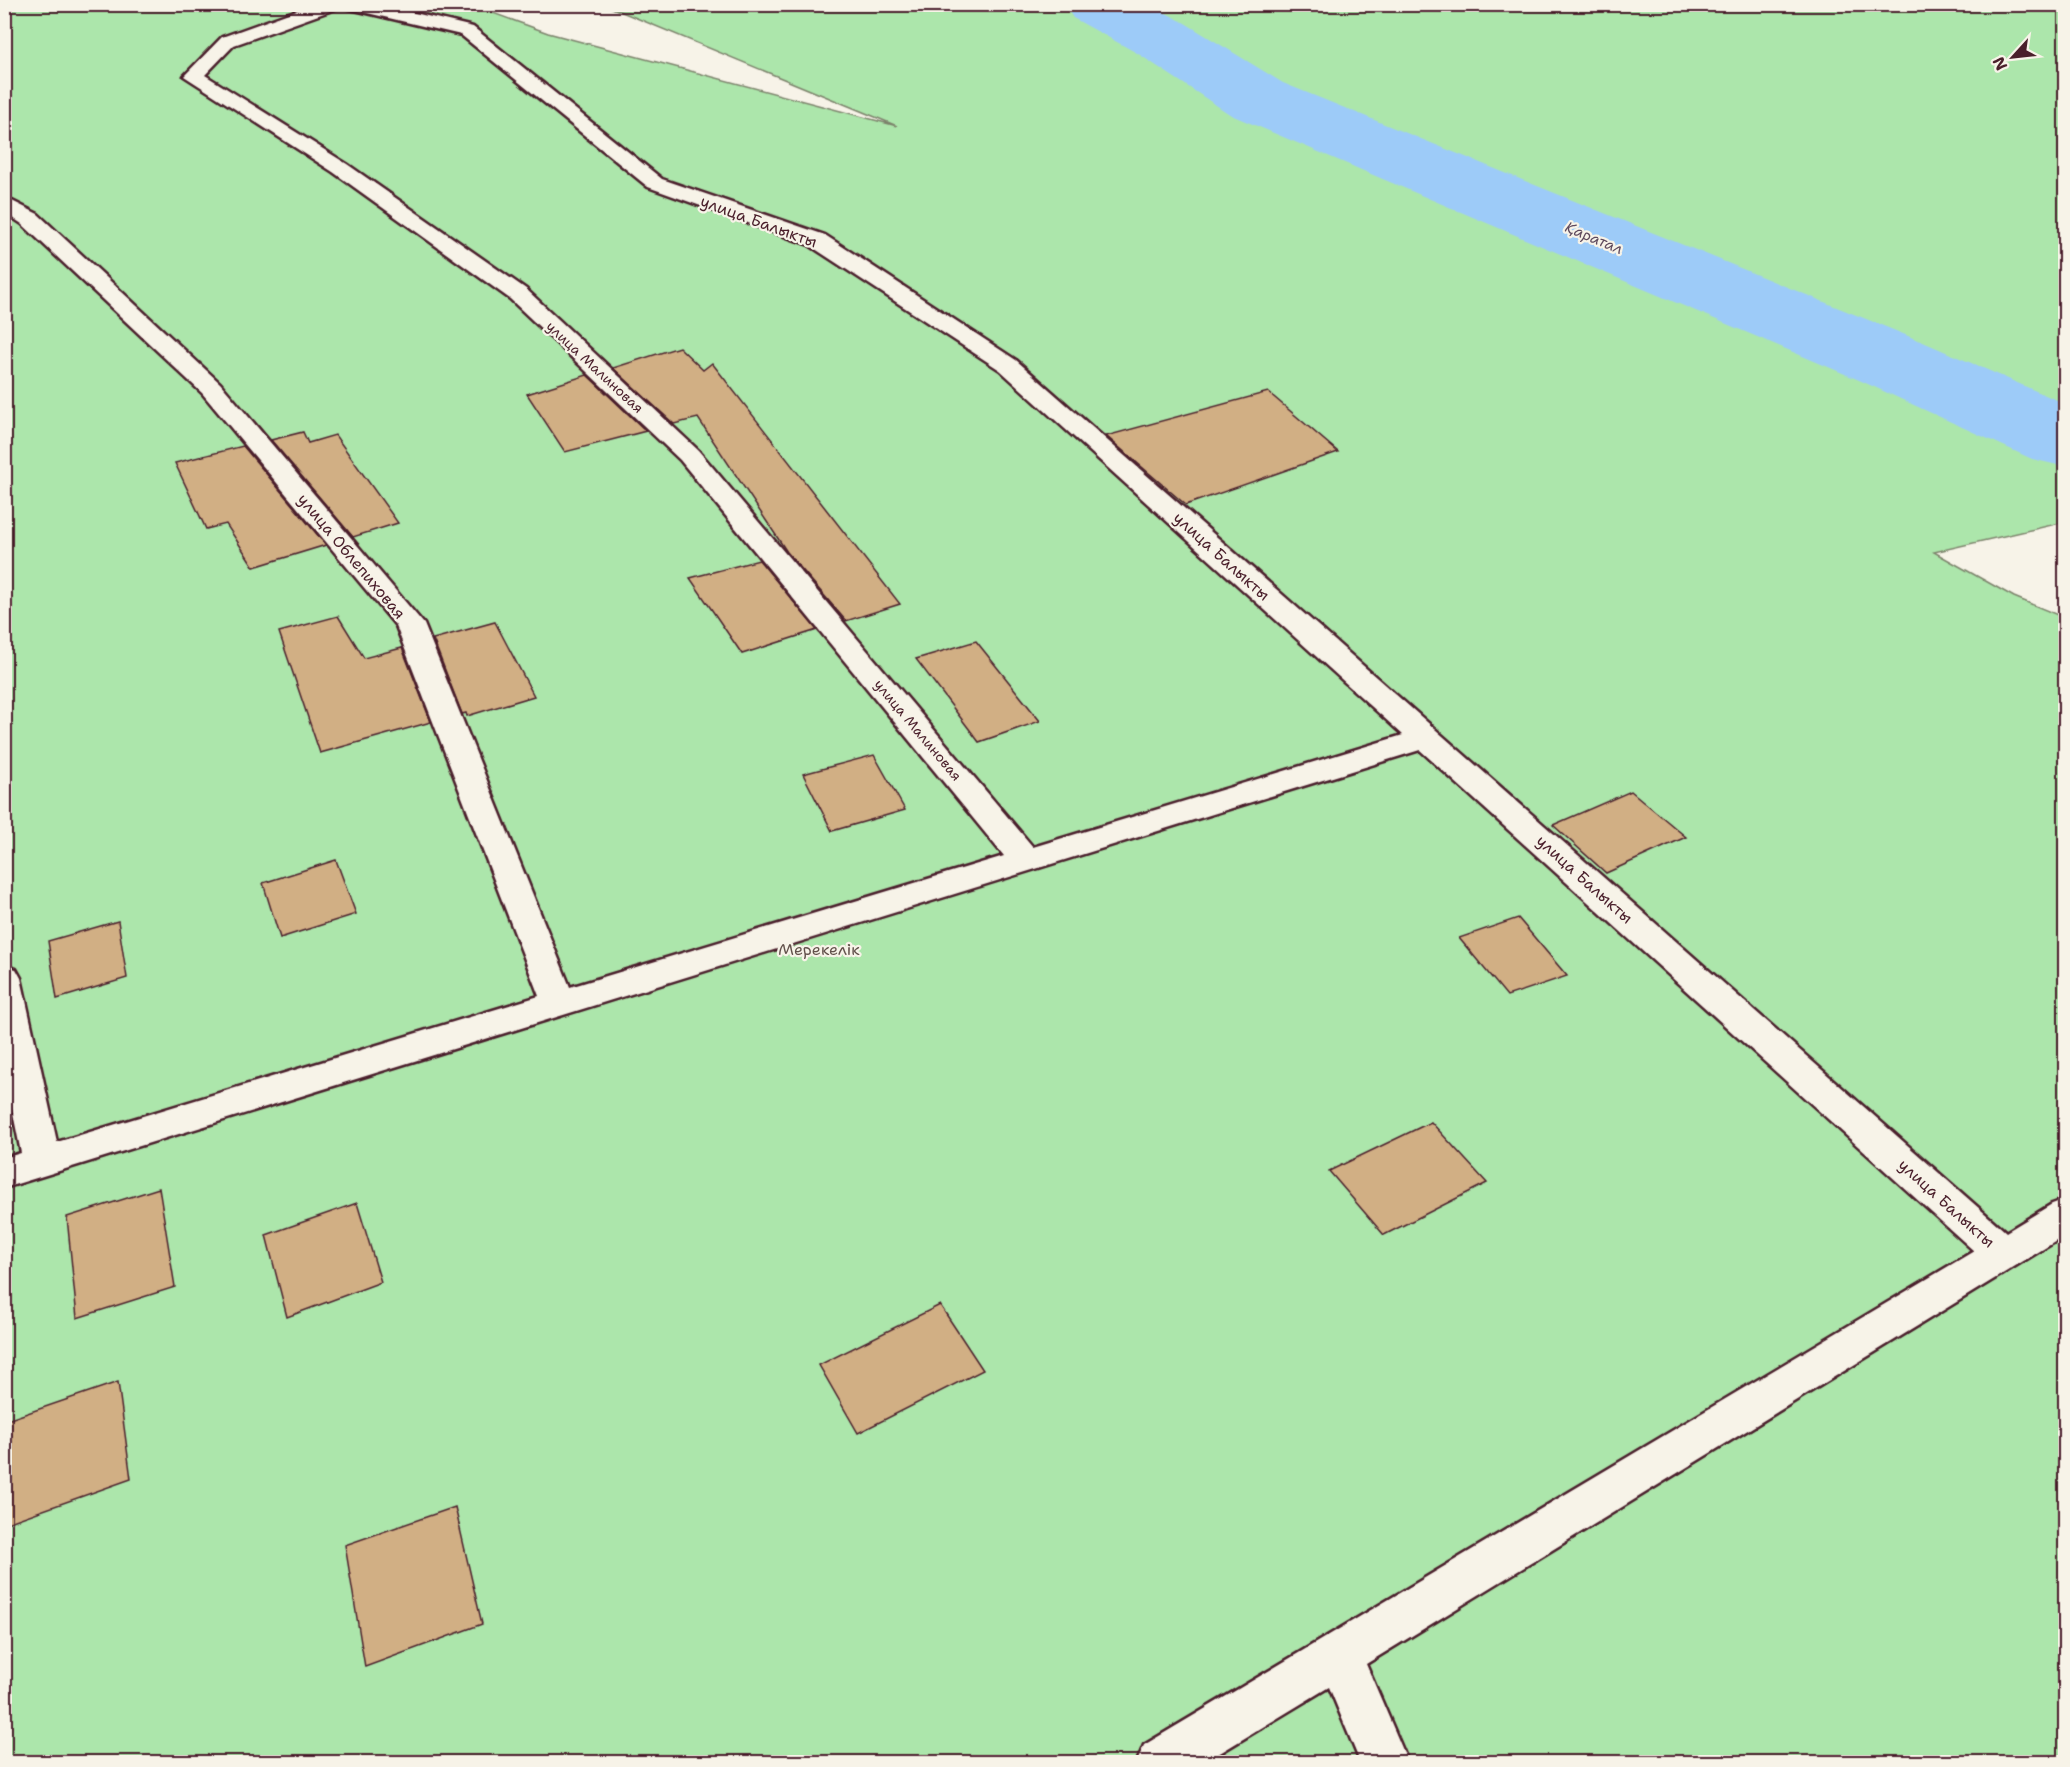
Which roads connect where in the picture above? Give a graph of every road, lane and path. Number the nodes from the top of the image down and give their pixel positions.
1 (332, 4) edge
2 (352, 4) edge
3 (4, 203) edge
4 (1427, 738) junction
5 (1027, 861) junction
6 (4, 978) edge
7 (559, 1003) junction
8 (42, 1161) junction
9 (4, 1173) edge
10 (2066, 1215) edge
11 (2003, 1253) junction
12 (1339, 1656) junction
13 (1161, 1762) edge
14 (1384, 1762) edge

1 - 5 street, улица Малиновая
2 - 4 street, улица Балыкты
3 - 7 street, улица Облепиховая
4 - 5 street
4 - 11 street, улица Балыкты
5 - 7 street
6 - 8 street
7 - 8 street
8 - 9 street
10 - 11 street
11 - 12 street
12 - 13 street
12 - 14 street

